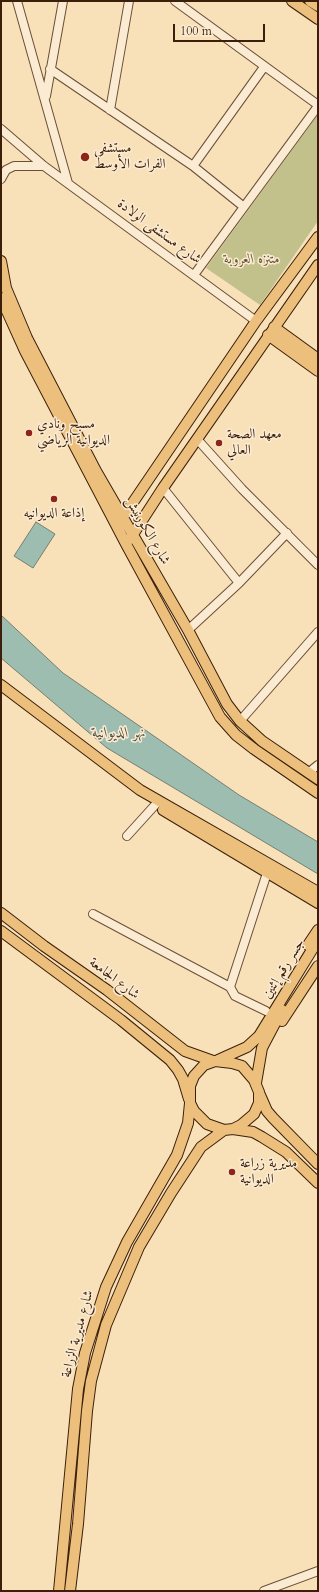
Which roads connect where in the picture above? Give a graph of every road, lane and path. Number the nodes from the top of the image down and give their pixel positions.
1 (17, 1) edge
2 (63, 1) edge
3 (129, 1) edge
4 (175, 1) edge
5 (292, 1) edge
6 (310, 1) edge
7 (318, 6) edge
8 (318, 20) edge
9 (264, 67) junction
10 (50, 69) junction
11 (46, 99) junction
12 (318, 106) edge
13 (110, 110) junction
14 (1, 129) edge
15 (44, 166) junction
16 (193, 166) junction
17 (1, 180) edge
18 (68, 183) junction
19 (244, 207) junction
20 (318, 237) edge
21 (314, 246) edge
22 (1, 261) edge
23 (318, 265) edge
24 (194, 275) junction
25 (1, 298) edge
26 (256, 321) junction
27 (271, 331) junction
28 (318, 359) edge
29 (318, 371) edge
30 (198, 407) junction
31 (213, 416) junction
32 (197, 439) junction
33 (163, 488) junction
34 (120, 522) junction
35 (287, 533) junction
36 (132, 535) junction
37 (126, 544) junction
38 (318, 565) edge
39 (239, 583) junction
40 (175, 608) junction
41 (164, 615) junction
42 (188, 630) junction
43 (318, 632) edge
44 (1, 685) edge
45 (232, 712) junction
46 (220, 717) junction
47 (240, 721) junction
48 (262, 741) junction
49 (254, 749) junction
50 (318, 765) edge
51 (308, 773) junction
52 (318, 779) edge
53 (140, 790) junction
54 (318, 793) edge
55 (156, 804) junction
56 (127, 836) dead end
57 (267, 873) junction
58 (318, 892) edge
59 (318, 904) edge
60 (1, 913) edge
61 (94, 914) dead end
62 (318, 930) edge
63 (1, 931) edge
64 (318, 940) edge
65 (318, 950) edge
66 (318, 966) edge
67 (230, 987) junction
68 (273, 1013) junction
69 (215, 1061) junction
70 (259, 1061) junction
71 (256, 1083) junction
72 (260, 1095) junction
73 (190, 1101) junction
74 (229, 1129) junction
75 (318, 1164) edge
76 (318, 1183) edge
77 (67, 1510) junction
78 (79, 1512) junction
79 (318, 1571) edge
80 (59, 1591) edge
81 (70, 1591) edge
82 (264, 1591) edge

1 - 11 street
2 - 10 street
3 - 13 street
4 - 9 street
5 - 8 main road
6 - 7 main road
9 - 12 street
9 - 16 street
10 - 11 street
10 - 13 street
11 - 18 street
12 - 19 street
13 - 16 street
14 - 15 street, شارع مستشفى الولادة
15 - 17 street
15 - 18 street, شارع مستشفى الولادة
16 - 19 street
18 - 24 street, شارع مستشفى الولادة
19 - 24 street
20 - 21 main road
21 - 26 main road
22 - 34 main road, شارع الكورنيش
23 - 27 main road
24 - 26 street, شارع مستشفى الولادة
25 - 34 main road, شارع الكورنيش
26 - 30 main road
27 - 28 main road
27 - 29 main road
27 - 31 main road
30 - 31 main road
30 - 34 main road
31 - 32 main road
32 - 33 main road
32 - 35 street
33 - 36 main road
33 - 39 street
34 - 36 main road, شارع الكورنيش
34 - 37 main road, شارع الكورنيش
35 - 38 street
35 - 39 street
36 - 37 main road
36 - 40 main road, شارع الكورنيش
37 - 41 main road, شارع الكورنيش
39 - 42 street
40 - 41 main road
40 - 42 main road, شارع الكورنيش
41 - 46 main road, شارع الكورنيش
42 - 45 main road, شارع الكورنيش
43 - 47 street
44 - 53 main road
45 - 46 main road
45 - 47 main road, شارع الكورنيش
46 - 49 main road, شارع الكورنيش
47 - 48 main road, شارع الكورنيش
48 - 49 main road
48 - 51 main road, شارع الكورنيش
49 - 54 main road, شارع الكورنيش
50 - 51 street
51 - 52 main road, شارع الكورنيش
53 - 55 main road
53 - 58 main road
55 - 56 street
55 - 57 main road
57 - 59 main road
57 - 67 street
60 - 69 main road, شارع الجامعة
61 - 67 street
62 - 68 main road
63 - 73 main road, شارع الجامعة
64 - 68 main road, جسر رقم إثنين
65 - 68 main road, جسر رقم إثنين
66 - 70 main road
67 - 68 street
68 - 69 main road
68 - 70 main road
69 - 71 main road
69 - 73 main road
70 - 71 main road
71 - 72 main road
72 - 74 main road
72 - 75 main road
73 - 74 main road
73 - 77 main road, شارع مديرية الزراعة
74 - 76 main road
74 - 78 main road, شارع مديرية الزراعة
77 - 78 main road
77 - 80 main road, شارع مديرية الزراعة
78 - 81 main road, شارع مديرية الزراعة
79 - 82 street

